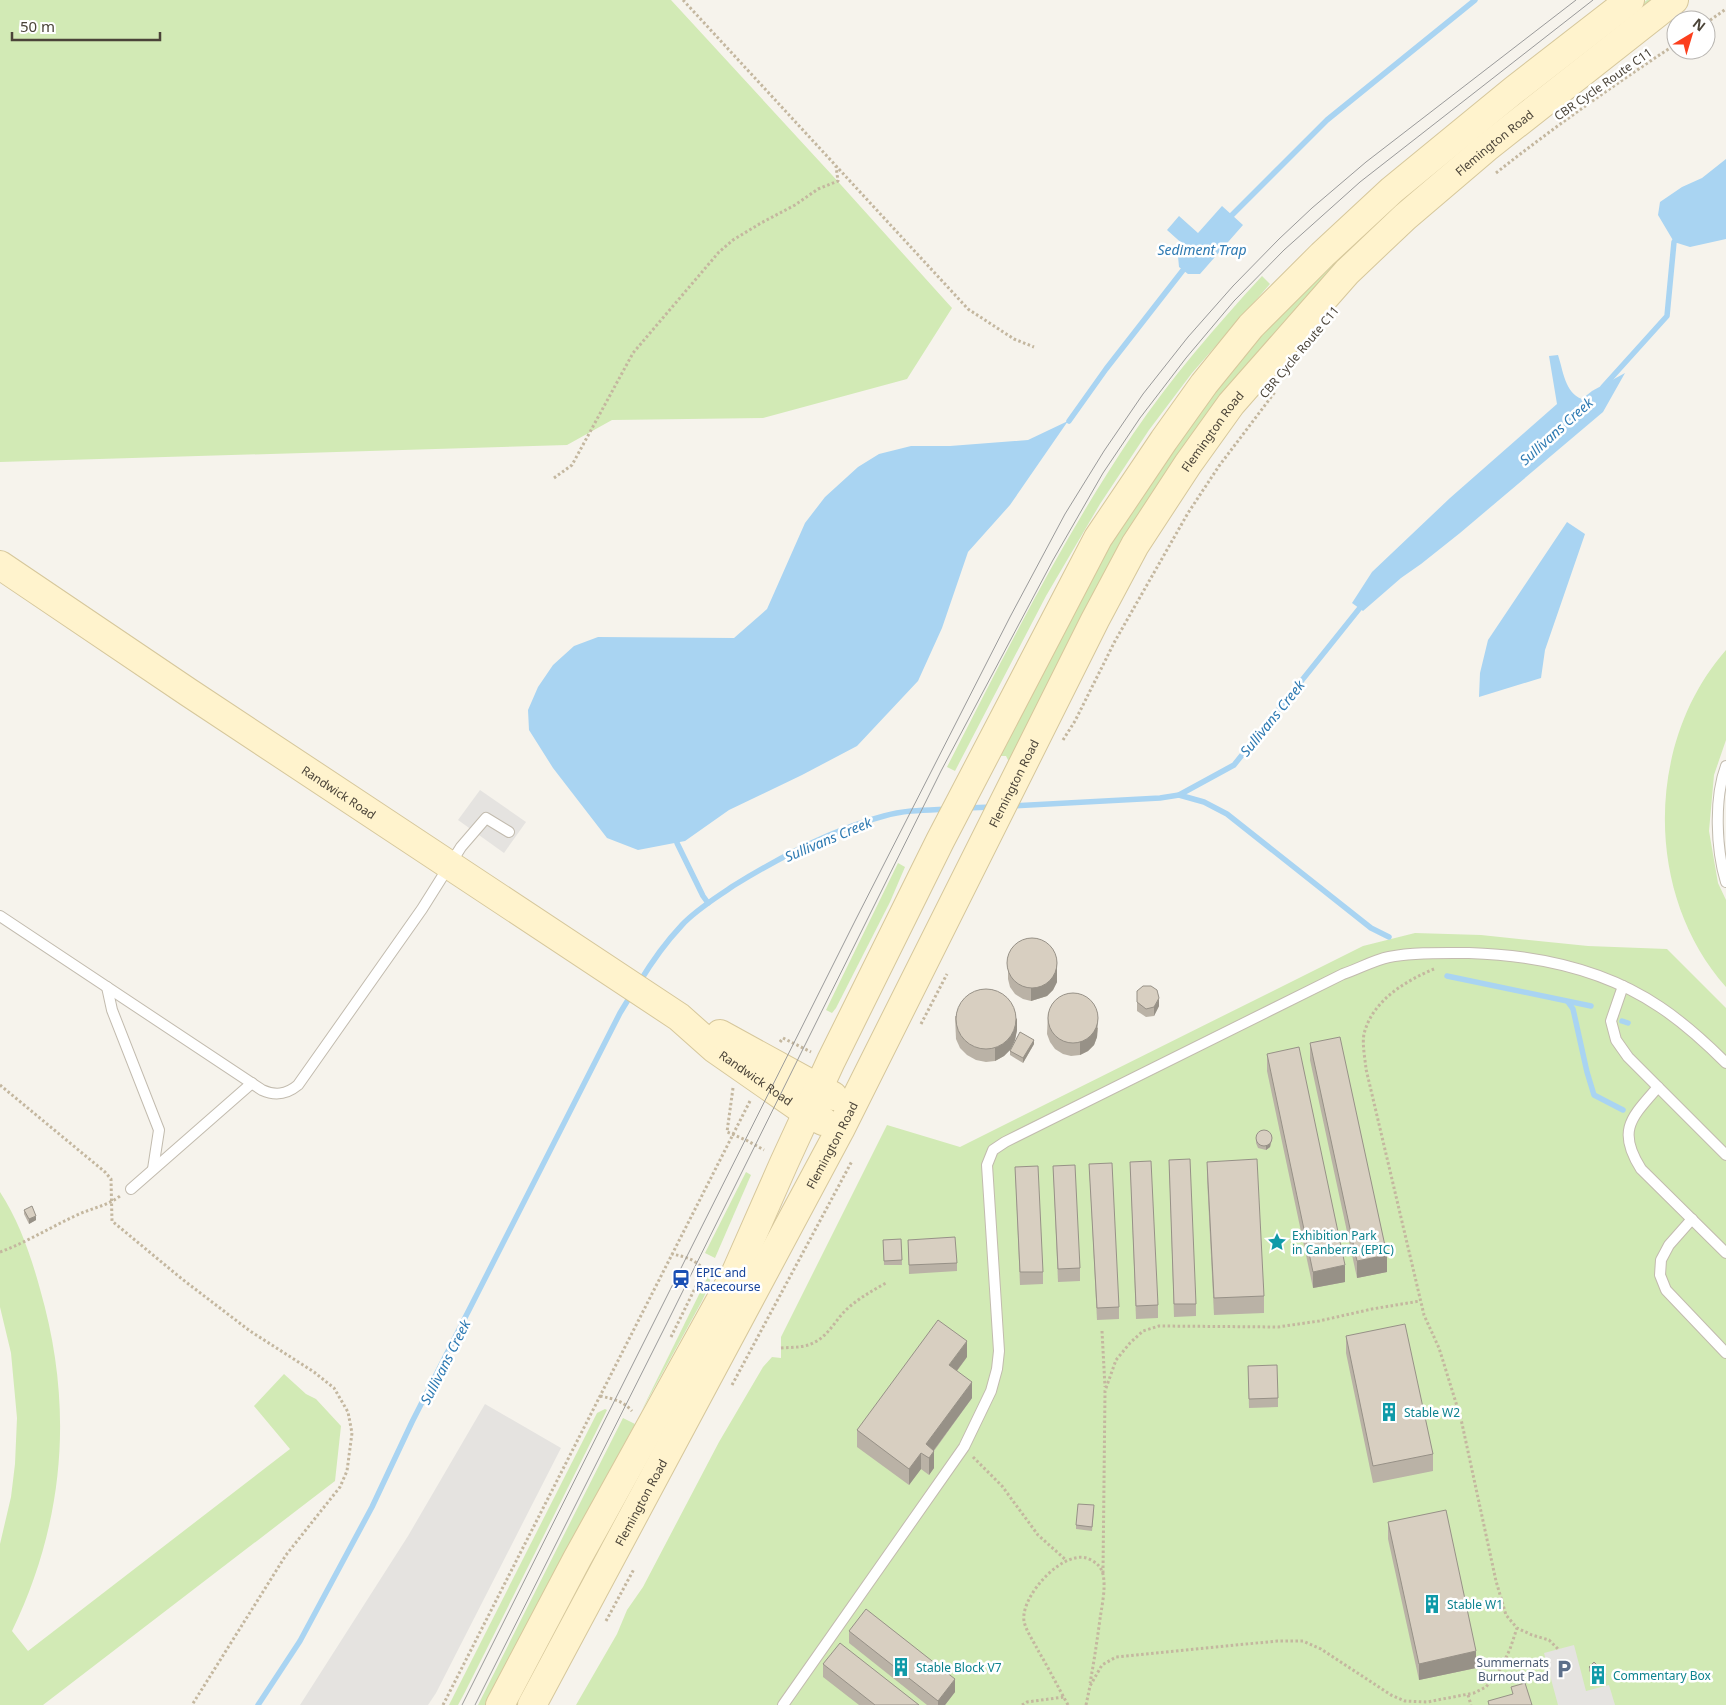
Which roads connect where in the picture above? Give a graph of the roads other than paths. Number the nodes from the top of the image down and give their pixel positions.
1 (1630, 0) edge
2 (1674, 0) edge
3 (0, 565) edge
4 (1726, 766) edge
5 (509, 832) dead end
6 (450, 864) junction
7 (1726, 882) edge
8 (0, 916) edge
9 (1623, 986) junction
10 (107, 987) junction
11 (1726, 1064) edge
12 (766, 1072) junction
13 (252, 1083) junction
14 (1658, 1087) junction
15 (818, 1088) junction
16 (852, 1106) junction
17 (807, 1113) junction
18 (840, 1130) junction
19 (1726, 1155) edge
20 (153, 1169) junction
21 (131, 1189) road end
22 (1692, 1219) junction
23 (1726, 1252) edge
24 (1726, 1353) edge
25 (577, 1559) junction
26 (600, 1576) junction
27 (500, 1705) edge
28 (532, 1705) edge
29 (783, 1705) edge

1 - 15 main road, Flemington Road
2 - 16 main road, Flemington Road
3 - 6 main road, Randwick Road
4 - 7 lane
5 - 6 lane
6 - 12 main road, Randwick Road
6 - 13 lane
8 - 10 lane
9 - 11 lane
9 - 14 lane
9 - 29 lane
10 - 13 lane
10 - 20 lane
12 - 15 main road, Randwick Road
12 - 17 main road, Randwick Road
13 - 20 lane
14 - 19 lane
14 - 22 lane
15 - 16 main road, Randwick Road
15 - 17 main road, Flemington Road
16 - 18 main road, Flemington Road
17 - 18 main road, Randwick Road
17 - 25 main road, Flemington Road
18 - 26 main road, Flemington Road
20 - 21 lane
22 - 23 lane
22 - 24 lane
25 - 26 main road
25 - 27 main road, Flemington Road
26 - 28 main road, Flemington Road

